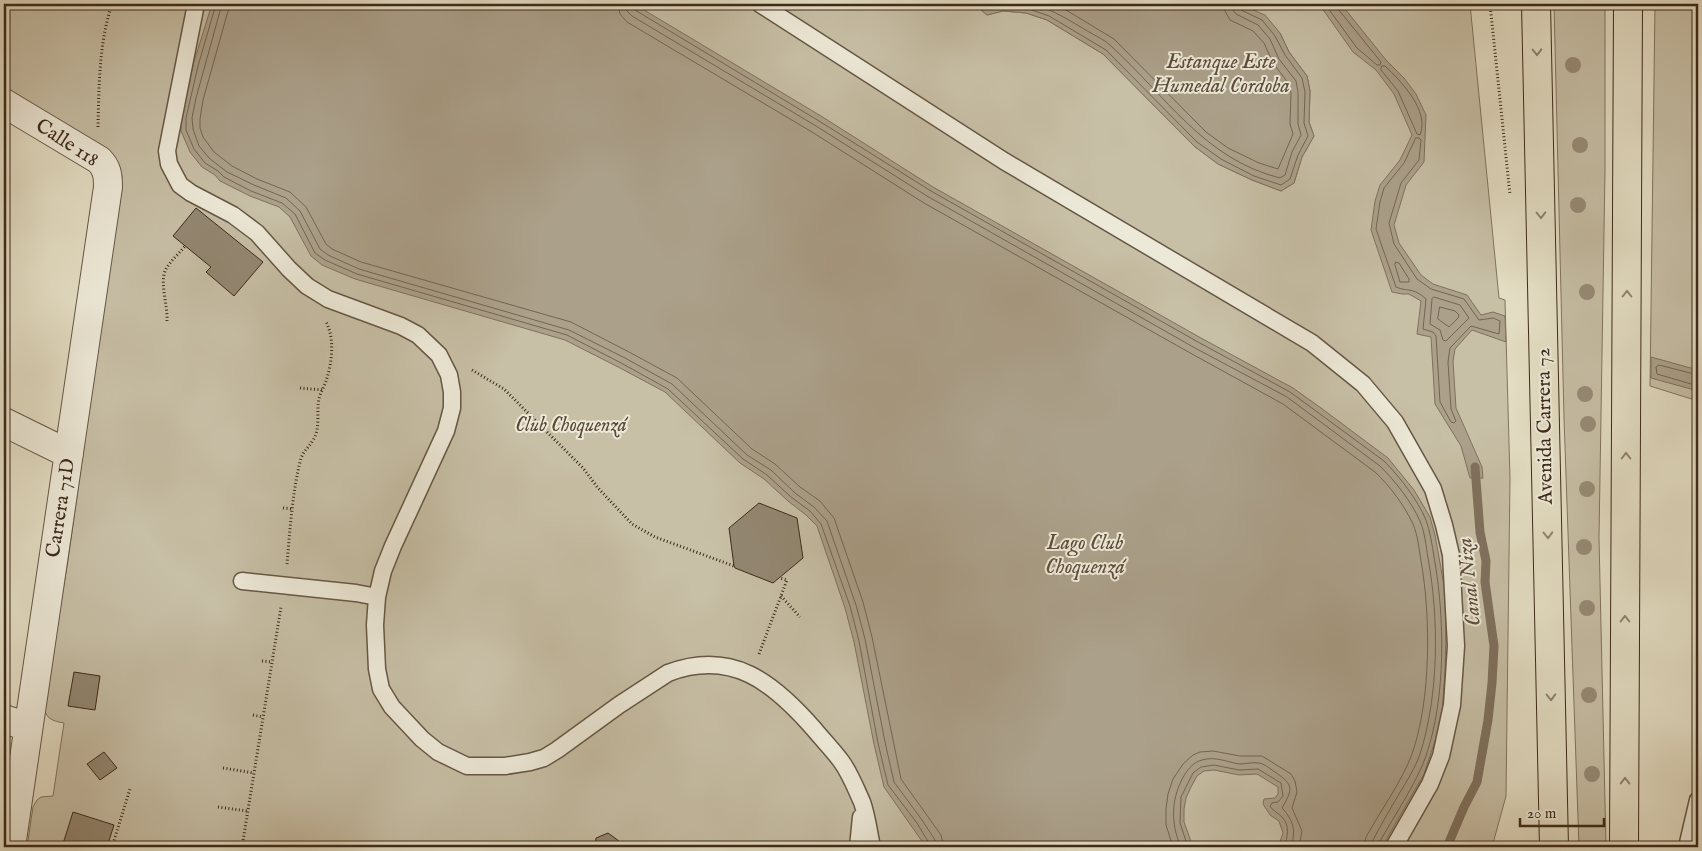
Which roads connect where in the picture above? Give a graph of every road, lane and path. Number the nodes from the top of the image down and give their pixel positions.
1 (112, 4) edge
2 (196, 4) edge
3 (760, 4) edge
4 (1536, 4) edge
5 (1628, 4) edge
6 (4, 103) edge
7 (98, 129) dead end
8 (105, 168) joint
9 (185, 246) dead end
10 (323, 318) dead end
11 (167, 321) dead end
12 (439, 355) junction
13 (300, 388) dead end
14 (323, 390) junction
15 (4, 422) edge
16 (70, 454) junction
17 (282, 508) dead end
18 (293, 509) junction
19 (734, 566) dead end
20 (779, 578) dead end
21 (242, 581) dead end
22 (284, 586) junction
23 (780, 596) junction
24 (377, 597) junction
25 (800, 617) dead end
26 (262, 661) dead end
27 (272, 662) junction
28 (751, 675) junction
29 (253, 715) dead end
30 (263, 717) junction
31 (16, 723) edge
32 (223, 768) dead end
33 (254, 773) junction
34 (130, 789) dead end
35 (1698, 800) edge
36 (863, 805) junction
37 (218, 807) dead end
38 (247, 811) junction
39 (11, 847) edge
40 (112, 847) edge
41 (242, 847) edge
42 (858, 847) edge
43 (872, 847) edge
44 (1394, 847) edge
45 (1554, 847) edge
46 (1624, 847) edge
47 (1687, 847) edge

1 - 7 path
2 - 12 lane
3 - 44 lane
4 -> 45 highway, Avenida Carrera 72
46 -> 5 highway
6 - 8 street, Calle 118
8 - 16 street, Carrera 71D
9 - 11 path
10 - 14 path
12 - 19 path
12 - 24 lane
13 - 14 path
14 - 18 path
15 - 16 street
16 - 31 street, Carrera 71D
17 - 18 path
18 - 22 path
20 - 23 path
21 - 22 lane
22 - 24 lane
22 - 27 path
23 - 25 path
23 - 28 path
24 - 28 lane
26 - 27 path
27 - 30 path
28 - 36 lane
29 - 30 path
30 - 33 path
31 - 39 street, Carrera 71D
32 - 33 path
33 - 38 path
34 - 40 path
35 - 47 lane
36 - 42 lane
36 - 43 lane
37 - 38 path
38 - 41 path

